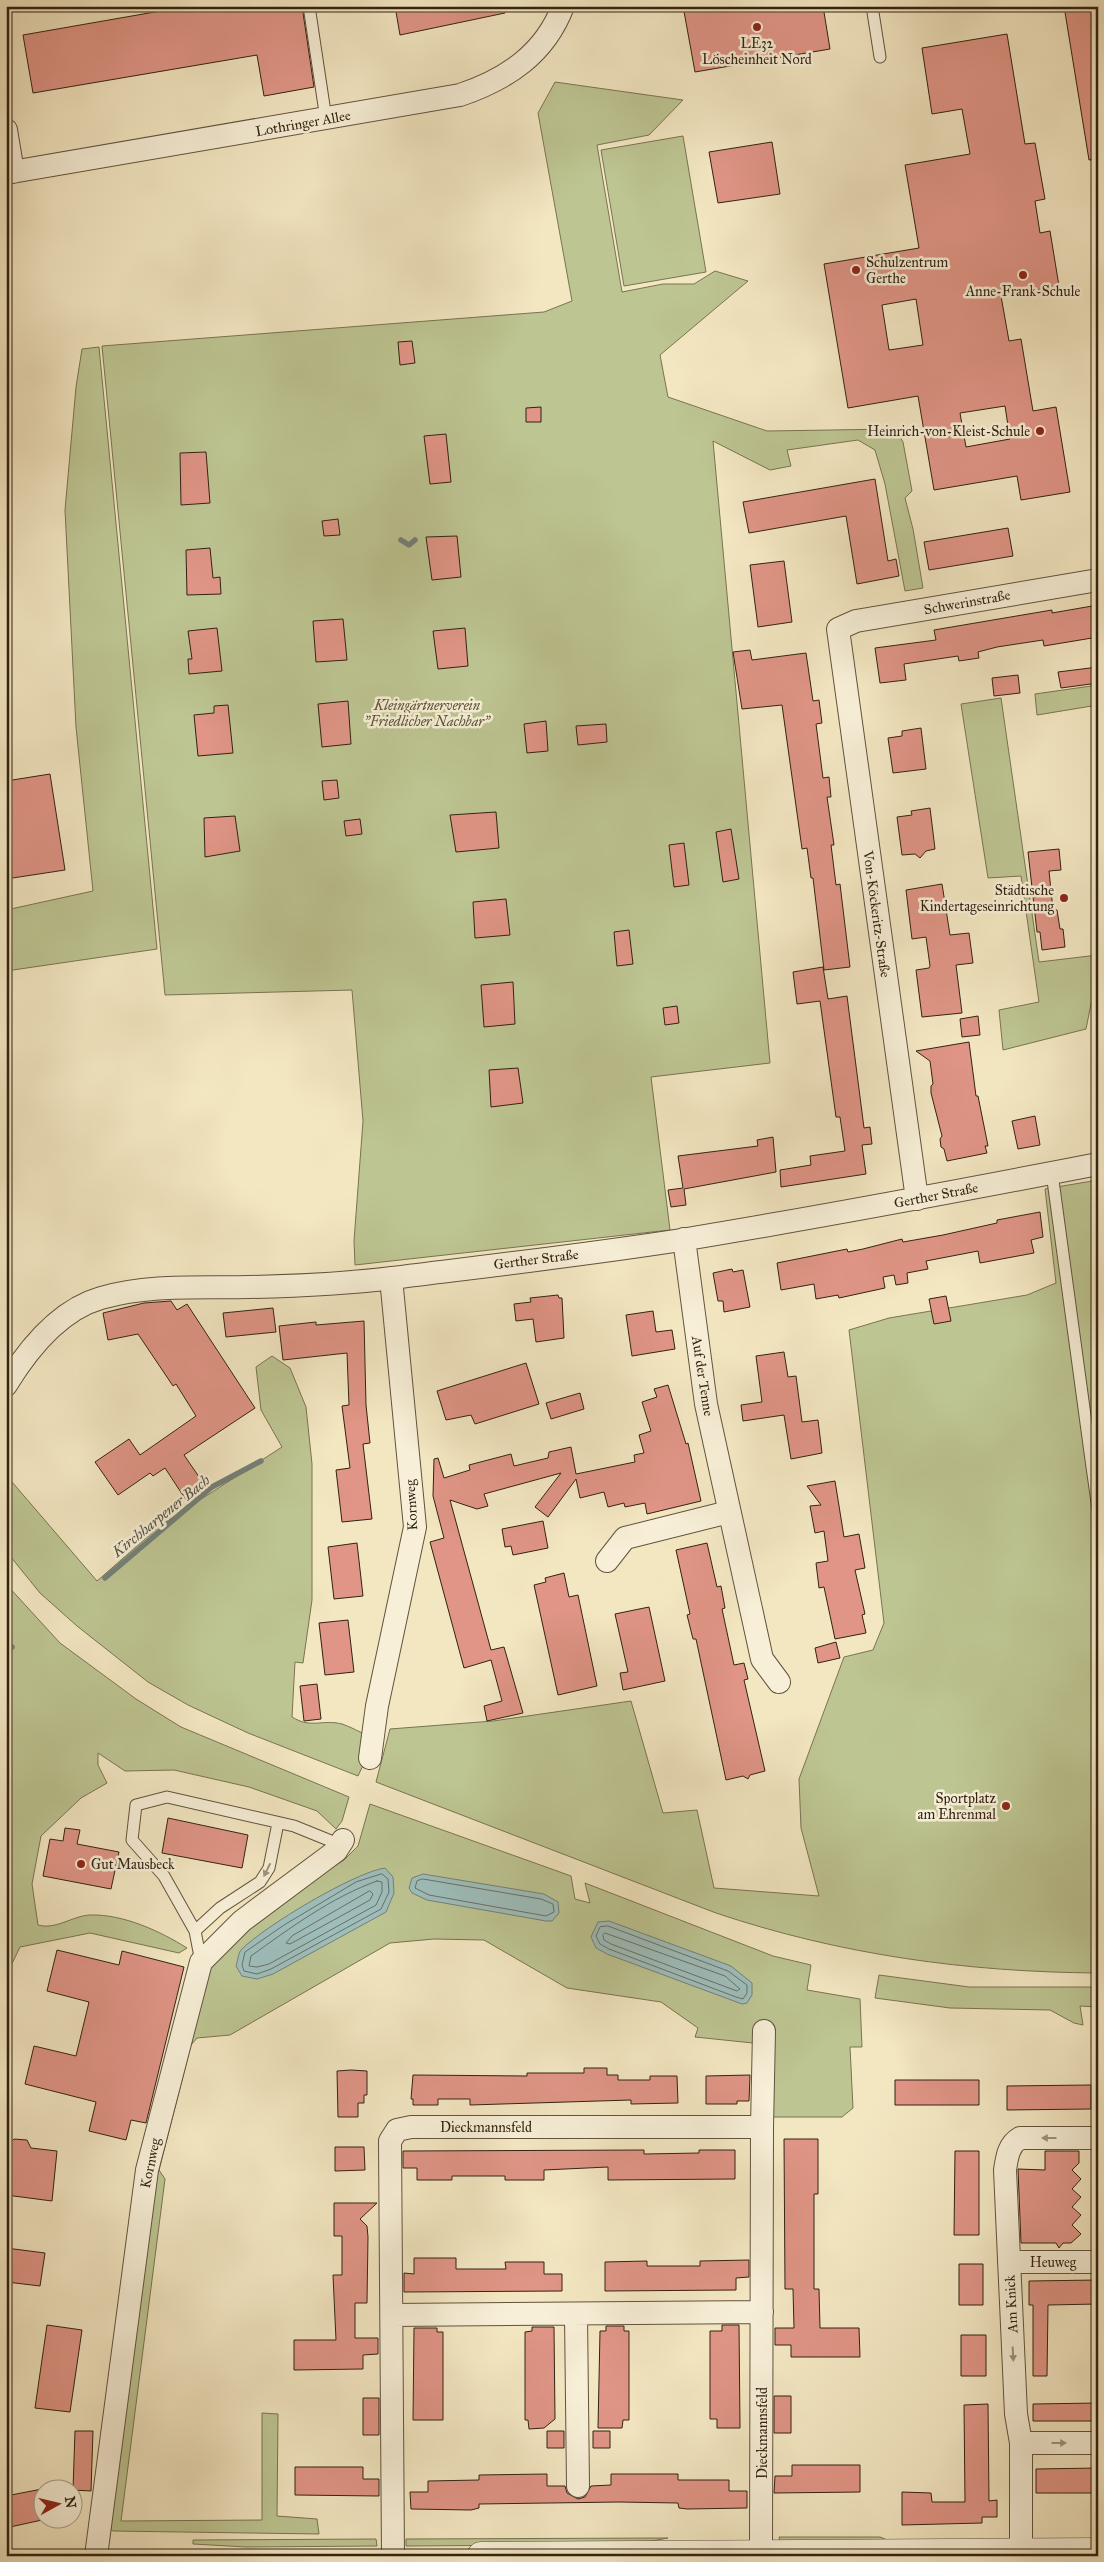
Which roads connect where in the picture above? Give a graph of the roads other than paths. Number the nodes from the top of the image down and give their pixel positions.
1 (309, 6) edge
2 (563, 6) edge
3 (872, 6) edge
4 (880, 56) dead end
5 (326, 119) junction
6 (6, 130) edge
7 (10, 173) edge
8 (1098, 580) edge
9 (838, 629) joint
10 (1098, 1164) edge
11 (1052, 1173) junction
12 (917, 1199) junction
13 (684, 1239) junction
14 (391, 1278) junction
15 (6, 1385) edge
16 (1095, 1466) edge
17 (1098, 1509) edge
18 (729, 1512) junction
19 (606, 1562) dead end
20 (779, 1682) dead end
21 (370, 1758) dead end
22 (278, 1823) junction
23 (340, 1845) joint
24 (195, 1931) junction
25 (201, 1962) junction
26 (764, 2031) dead end
27 (762, 2127) junction
28 (1098, 2138) edge
29 (1009, 2262) junction
30 (1098, 2262) edge
31 (762, 2312) junction
32 (392, 2314) junction
33 (576, 2315) junction
34 (1021, 2443) junction
35 (1098, 2443) edge
36 (578, 2486) dead end
37 (1098, 2552) edge
38 (1021, 2553) junction
39 (761, 2554) junction
40 (656, 2555) edge
41 (96, 2556) edge
42 (393, 2556) edge
43 (481, 2556) edge

1 - 5 lane
2 - 5 street, Lothringer Allee
3 - 4 lane
5 - 7 street, Lothringer Allee
6 - 7 street
8 - 9 street, Schwerinstraße
9 - 12 street, Von-Köckeritz-Straße
10 - 11 street, Gerther Straße
11 - 12 street, Gerther Straße
11 - 16 lane
12 - 13 street, Gerther Straße
13 - 14 street, Gerther Straße
13 - 18 street, Auf der Tenne
14 - 15 street, Gerther Straße
14 - 21 street, Kornweg
16 - 17 lane
18 - 19 street
18 - 20 street, Auf der Tenne
22 - 23 lane
22 -> 24 lane
22 - 24 lane
23 - 25 street
24 - 25 lane
25 - 41 street, Kornweg
26 - 27 street, Dieckmannsfeld
27 - 31 street, Dieckmannsfeld
27 - 32 street, Dieckmannsfeld
28 -> 29 street, Am Knick
29 - 30 street, Heuweg
29 -> 34 street, Am Knick
31 - 33 street
31 - 39 street, Dieckmannsfeld
32 - 33 street
32 - 42 street, Dieckmannsfeld
33 - 36 street
34 -> 35 street
34 - 38 street, Am Knick
37 - 38 street
38 - 39 street
39 - 40 street
40 - 43 street

